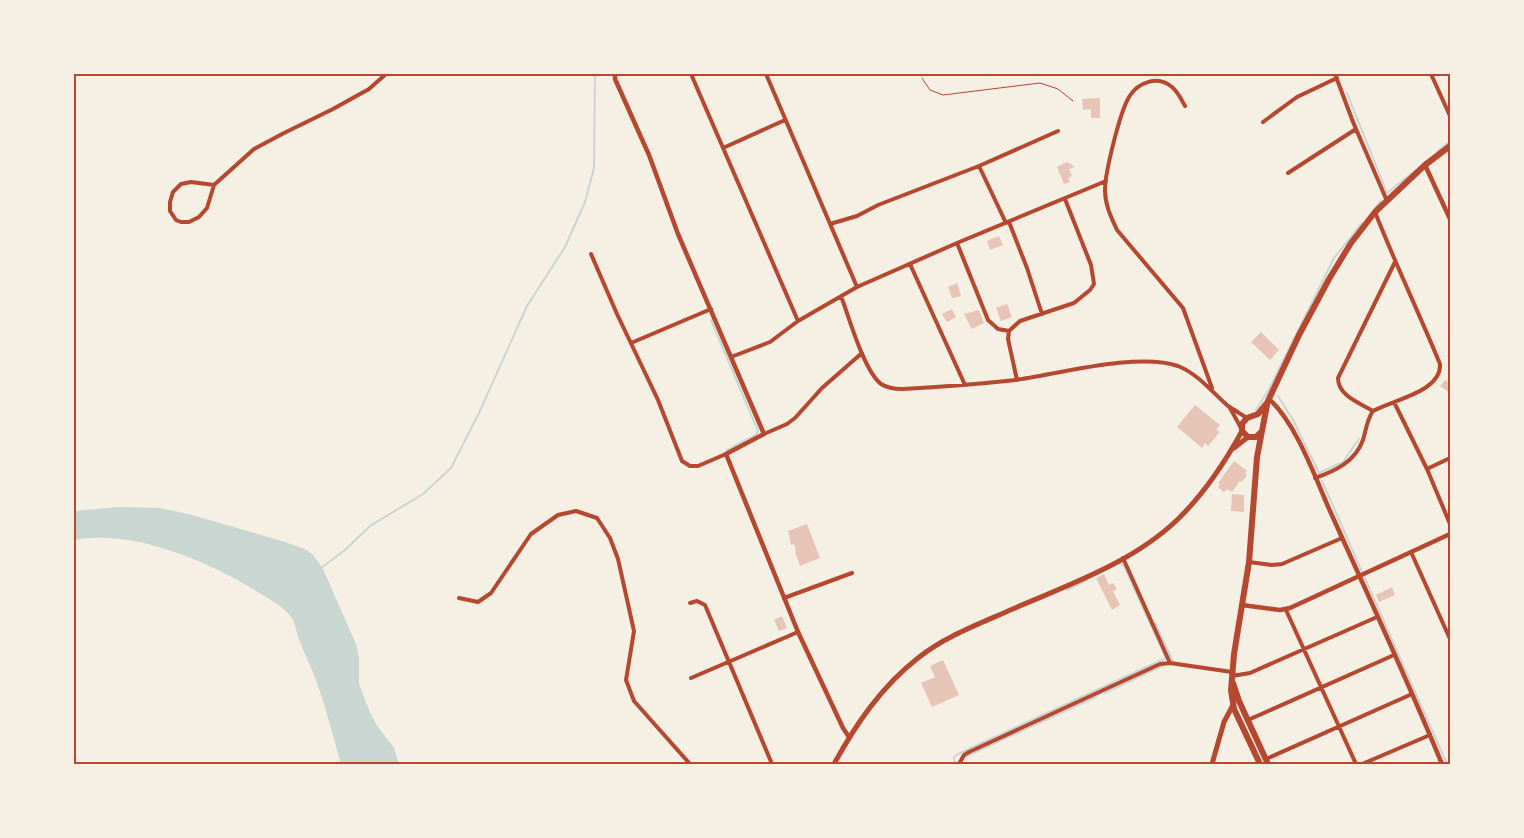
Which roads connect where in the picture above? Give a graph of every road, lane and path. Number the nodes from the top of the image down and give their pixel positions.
1 (386, 74) edge
2 (615, 74) edge
3 (691, 74) edge
4 (766, 74) edge
5 (1431, 74) edge
6 (1336, 76) edge
7 (922, 78) dead end
8 (1072, 101) dead end
9 (1185, 106) dead end
10 (1450, 116) edge
11 (785, 120) junction
12 (1263, 122) dead end
13 (1356, 130) junction
14 (1058, 131) dead end
15 (1450, 146) edge
16 (723, 148) junction
17 (1425, 165) junction
18 (979, 166) junction
19 (1288, 173) dead end
20 (1106, 181) junction
21 (214, 185) junction
22 (1065, 198) junction
23 (1387, 200) junction
24 (1375, 212) junction
25 (1450, 219) edge
26 (1007, 223) junction
27 (830, 224) junction
28 (957, 243) junction
29 (591, 254) dead end
30 (1395, 262) junction
31 (910, 264) junction
32 (857, 288) junction
33 (841, 296) junction
34 (711, 309) junction
35 (1042, 314) junction
36 (798, 321) junction
37 (1009, 331) junction
38 (631, 343) junction
39 (862, 353) junction
40 (731, 357) junction
41 (1017, 380) junction
42 (965, 384) junction
43 (1213, 390) junction
44 (1268, 401) junction
45 (1394, 402) junction
46 (1229, 406) junction
47 (1373, 411) junction
48 (1249, 418) junction
49 (1242, 429) junction
50 (1262, 431) junction
51 (764, 434) junction
52 (1249, 438) junction
53 (1230, 452) junction
54 (726, 454) junction
55 (1257, 457) junction
56 (1450, 458) edge
57 (1427, 469) junction
58 (1315, 478) junction
59 (1450, 524) edge
60 (1450, 534) edge
61 (1342, 538) junction
62 (1411, 552) junction
63 (1123, 558) junction
64 (1249, 562) junction
65 (852, 573) dead end
66 (1359, 576) junction
67 (459, 598) dead end
68 (784, 598) junction
69 (690, 603) dead end
70 (1242, 605) junction
71 (1286, 610) junction
72 (1377, 617) junction
73 (798, 632) junction
74 (1450, 639) edge
75 (1304, 650) junction
76 (1394, 655) junction
77 (729, 663) junction
78 (1170, 663) junction
79 (1232, 676) junction
80 (691, 678) dead end
81 (1321, 689) junction
82 (1412, 694) junction
83 (1233, 705) junction
84 (1248, 720) junction
85 (1339, 727) junction
86 (1430, 735) junction
87 (849, 737) junction
88 (1267, 762) edge
89 (690, 764) edge
90 (772, 764) edge
91 (834, 764) edge
92 (959, 764) edge
93 (1212, 764) edge
94 (1260, 764) edge
95 (1356, 764) edge
96 (1362, 764) edge
97 (1442, 764) edge

1 - 21 street
2 - 34 street
3 - 16 street
4 - 11 street
5 - 10 street
6 - 12 street
6 - 13 street
7 - 8 path
9 - 20 street
11 - 16 street
11 - 27 street
13 - 19 street
13 - 23 street
14 - 18 street
15 - 17 highway
16 - 36 street
17 - 23 highway
17 - 25 street
18 - 26 street
18 - 27 street
20 - 22 street
20 - 43 street
21 - 21 street
22 - 26 street
22 - 35 street
23 - 24 highway
24 - 30 street
24 - 44 highway
26 - 28 street
26 - 35 street
27 - 32 street
28 - 31 street
28 - 37 street
29 - 38 street
30 - 45 street
30 - 47 street
31 - 32 street
31 - 42 street
32 - 33 street
33 - 36 street
33 - 39 street
34 - 38 street
34 - 40 street
35 - 37 street
36 - 40 street
37 - 41 street
38 - 54 street
39 - 42 street
39 - 51 street
40 - 51 street
41 - 42 street
41 - 43 street
43 - 46 street
44 - 48 highway
44 - 50 highway
44 - 58 street
45 - 47 street
45 - 57 street
46 - 48 street
46 - 49 street
47 - 58 street
48 - 49 highway
48 - 50 highway
49 - 52 highway
49 - 53 main road
50 - 52 highway
50 - 55 highway
51 - 54 street
52 - 53 main road
52 - 55 highway
53 - 63 main road
54 - 68 street
55 - 64 highway
56 - 57 street
57 - 59 street
58 - 61 street
60 - 62 street
61 - 64 street
61 - 66 street
62 - 66 street
62 - 74 street
63 - 78 street
63 - 87 main road
64 - 70 highway
65 - 68 street
66 - 71 street
66 - 72 street
67 - 89 street
68 - 73 street
69 - 77 street
70 - 71 street
70 - 79 highway
71 - 75 street
72 - 75 street
72 - 76 street
73 - 77 street
73 - 87 street
75 - 79 street
75 - 81 street
76 - 81 street
76 - 82 street
77 - 80 street
77 - 90 street
78 - 79 street
78 - 92 street
79 - 83 highway
79 - 84 highway
81 - 84 street
81 - 85 street
82 - 85 street
82 - 86 street
83 - 93 main road
83 - 94 highway
84 - 88 highway
85 - 88 street
85 - 95 street
86 - 96 street
86 - 97 street
87 - 91 main road

